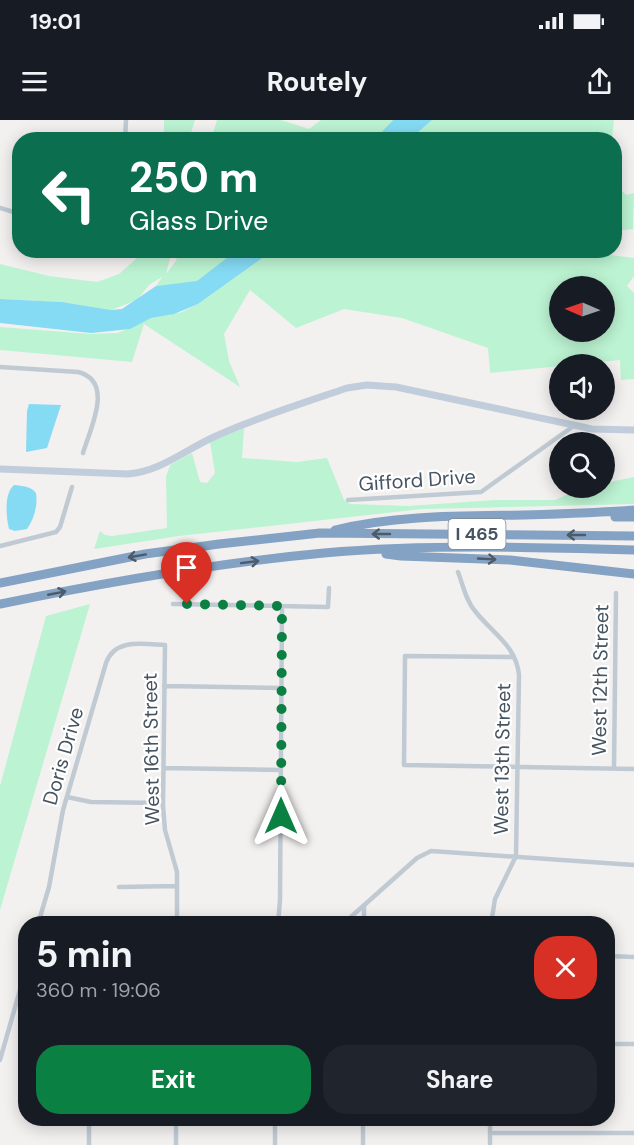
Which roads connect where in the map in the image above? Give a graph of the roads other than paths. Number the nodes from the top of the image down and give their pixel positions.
1 (0, 367) edge
2 (575, 425) junction
3 (634, 430) edge
4 (83, 453) dead end
5 (0, 469) edge
6 (72, 488) dead end
7 (348, 500) dead end
8 (634, 510) edge
9 (566, 514) junction
10 (634, 517) edge
11 (320, 533) junction
12 (634, 536) edge
13 (0, 546) edge
14 (634, 550) edge
15 (366, 551) junction
16 (458, 572) dead end
17 (634, 573) edge
18 (0, 583) edge
19 (329, 588) dead end
20 (616, 593) dead end
21 (0, 604) edge
22 (173, 604) dead end
23 (282, 606) junction
24 (165, 645) joint
25 (514, 657) junction
26 (164, 686) junction
27 (281, 688) junction
28 (516, 767) junction
29 (164, 768) junction
30 (614, 768) junction
31 (634, 769) edge
32 (281, 770) junction
33 (67, 797) junction
34 (164, 803) junction
35 (516, 856) junction
36 (634, 865) edge
37 (177, 886) junction
38 (119, 887) dead end
39 (364, 905) junction
40 (40, 916) edge
41 (177, 916) edge
42 (279, 916) edge
43 (352, 916) edge
44 (364, 916) edge
45 (492, 916) edge
46 (615, 956) edge
47 (634, 957) edge
48 (18, 997) edge
49 (615, 1044) edge
50 (634, 1044) edge
51 (0, 1060) edge
52 (89, 1126) edge
53 (176, 1126) edge
54 (275, 1126) edge
55 (363, 1126) edge
56 (490, 1126) edge
57 (490, 1133) junction
58 (634, 1134) edge
59 (89, 1145) edge
60 (176, 1145) edge
61 (275, 1145) edge
62 (363, 1145) edge
63 (490, 1145) edge

1 - 4 street
2 - 3 street
2 - 5 street
2 - 7 street, Gifford Drive
6 - 13 street
8 - 9 highway
9 - 10 highway
9 - 11 highway
12 -> 11 highway, I 465
11 -> 18 highway, I 465
14 - 15 highway, I 465
15 -> 17 highway
21 -> 15 highway, I 465
16 - 25 street, West 13th Street
19 - 23 street
20 - 30 street, West 12th Street
22 - 23 street
23 - 27 street
24 - 26 street, West 16th Street
24 - 33 street, Doris Drive
25 - 28 street, West 13th Street
25 - 28 street
26 - 27 street
26 - 29 street, West 16th Street
27 - 32 street
28 - 30 street
28 - 35 street, West 13th Street
29 - 32 street
29 - 34 street, West 16th Street
30 - 31 street
32 - 42 street
33 - 34 street
33 - 40 street, Doris Drive
34 - 37 street, West 16th Street
35 - 36 street
35 - 39 street
35 - 45 street, West 13th Street
37 - 38 street
37 - 41 street, West 16th Street
39 - 43 street
39 - 44 street
46 - 47 street
48 - 51 street
49 - 50 street
52 - 59 street
53 - 60 street
54 - 61 street
55 - 62 street
56 - 57 street
57 - 58 street
57 - 63 street

